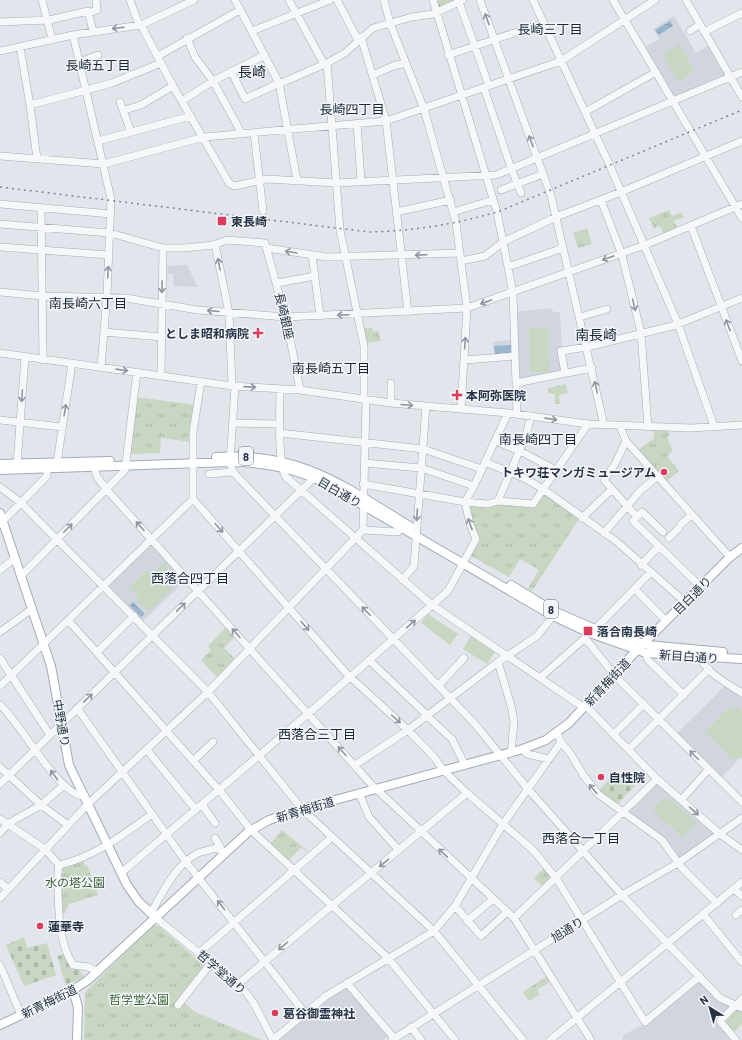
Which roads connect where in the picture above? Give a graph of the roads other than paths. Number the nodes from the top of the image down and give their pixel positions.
1 (42, 0) edge
2 (96, 0) edge
3 (130, 0) edge
4 (194, 0) edge
5 (235, 0) edge
6 (289, 0) edge
7 (330, 0) edge
8 (384, 0) edge
9 (433, 0) edge
10 (480, 0) edge
11 (533, 0) edge
12 (613, 0) edge
13 (655, 0) edge
14 (686, 0) edge
15 (339, 1) edge
16 (461, 1) edge
17 (318, 2) edge
18 (240, 10) junction
19 (89, 13) junction
20 (436, 13) junction
21 (742, 13) edge
22 (299, 14) junction
23 (48, 20) junction
24 (625, 20) junction
25 (0, 22) edge
26 (390, 23) junction
27 (544, 23) junction
28 (700, 24) junction
29 (140, 25) junction
30 (93, 31) junction
31 (252, 31) junction
32 (690, 31) dead end
33 (704, 32) junction
34 (73, 35) junction
35 (187, 38) junction
36 (52, 39) junction
37 (360, 39) junction
38 (494, 39) junction
39 (474, 46) junction
40 (20, 47) junction
41 (0, 51) edge
42 (98, 55) dead end
43 (448, 55) junction
44 (265, 56) junction
45 (159, 59) junction
46 (561, 61) junction
47 (80, 62) junction
48 (326, 63) junction
49 (406, 63) junction
50 (231, 71) junction
51 (656, 72) junction
52 (742, 72) edge
53 (372, 75) junction
54 (731, 77) junction
55 (508, 79) junction
56 (213, 81) junction
57 (279, 83) junction
58 (173, 86) junction
59 (487, 87) junction
60 (86, 90) junction
61 (461, 96) junction
62 (742, 97) edge
63 (182, 101) junction
64 (673, 101) junction
65 (120, 102) dead end
66 (30, 105) junction
67 (424, 109) junction
68 (125, 110) junction
69 (585, 112) junction
70 (191, 116) junction
71 (386, 121) junction
72 (357, 123) junction
73 (333, 126) junction
74 (288, 130) junction
75 (131, 132) junction
76 (254, 133) junction
77 (242, 134) junction
78 (595, 134) junction
79 (204, 137) junction
80 (98, 141) junction
81 (742, 141) edge
82 (0, 156) edge
83 (706, 156) junction
84 (537, 158) junction
85 (37, 159) junction
86 (104, 164) junction
87 (511, 169) junction
88 (543, 174) junction
89 (485, 176) junction
90 (444, 178) junction
91 (297, 180) junction
92 (392, 180) junction
93 (258, 181) junction
94 (362, 181) junction
95 (336, 183) junction
96 (518, 184) junction
97 (501, 190) dead end
98 (621, 192) junction
99 (521, 193) dead end
100 (451, 200) junction
101 (493, 200) junction
102 (601, 200) junction
103 (0, 204) edge
104 (739, 205) edge
105 (41, 208) junction
106 (262, 211) dead end
107 (396, 212) junction
108 (454, 212) junction
109 (110, 214) junction
110 (556, 217) junction
111 (742, 218) edge
112 (0, 224) edge
113 (691, 226) junction
114 (41, 228) junction
115 (110, 234) junction
116 (503, 242) junction
117 (215, 244) junction
118 (645, 245) junction
119 (265, 246) junction
120 (0, 247) edge
121 (163, 248) junction
122 (563, 248) junction
123 (41, 250) junction
124 (621, 254) junction
125 (109, 255) junction
126 (312, 255) junction
127 (401, 255) junction
128 (345, 256) junction
129 (460, 257) junction
130 (508, 267) junction
131 (569, 273) junction
132 (315, 276) junction
133 (277, 283) junction
134 (0, 292) edge
135 (513, 293) junction
136 (42, 296) junction
137 (107, 298) junction
138 (742, 298) edge
139 (162, 304) junction
140 (721, 307) junction
141 (467, 308) junction
142 (607, 309) dead end
143 (408, 312) junction
144 (229, 313) junction
145 (359, 314) junction
146 (320, 316) junction
147 (580, 316) junction
148 (286, 317) junction
149 (678, 324) junction
150 (104, 332) junction
151 (641, 333) junction
152 (162, 337) junction
153 (587, 347) junction
154 (0, 353) edge
155 (515, 356) junction
156 (25, 357) junction
157 (43, 360) junction
158 (464, 360) junction
159 (742, 361) edge
160 (72, 363) junction
161 (101, 367) junction
162 (592, 368) junction
163 (137, 372) junction
164 (565, 373) junction
165 (161, 376) junction
166 (201, 382) junction
167 (516, 382) junction
168 (391, 383) dead end
169 (233, 386) junction
170 (280, 389) junction
171 (300, 390) junction
172 (365, 400) junction
173 (391, 403) junction
174 (426, 406) junction
175 (461, 409) junction
176 (508, 413) junction
177 (516, 414) junction
178 (531, 416) junction
179 (0, 420) edge
180 (20, 422) junction
181 (233, 423) junction
182 (280, 424) junction
183 (588, 424) junction
184 (604, 425) junction
185 (742, 425) edge
186 (620, 426) junction
187 (714, 426) junction
188 (62, 428) junction
189 (648, 428) junction
190 (280, 433) junction
191 (495, 441) junction
192 (626, 441) junction
193 (364, 443) junction
194 (423, 449) junction
195 (520, 450) junction
196 (231, 459) junction
197 (194, 461) junction
198 (57, 463) junction
199 (364, 463) junction
200 (0, 464) edge
201 (17, 464) junction
202 (282, 464) junction
203 (126, 466) junction
204 (484, 466) junction
205 (94, 467) junction
206 (421, 468) junction
207 (47, 469) junction
208 (0, 470) edge
209 (556, 470) junction
210 (233, 472) junction
211 (511, 472) junction
212 (209, 474) dead end
213 (317, 476) junction
214 (658, 476) junction
215 (363, 484) junction
216 (474, 486) junction
217 (0, 487) edge
218 (543, 489) junction
219 (612, 489) junction
220 (107, 490) junction
221 (301, 491) junction
222 (419, 494) junction
223 (193, 499) junction
224 (498, 501) junction
225 (20, 502) junction
226 (465, 502) junction
227 (364, 503) junction
228 (628, 507) junction
229 (692, 515) junction
230 (275, 516) junction
231 (637, 517) junction
232 (582, 518) junction
233 (1, 519) edge
234 (401, 528) junction
235 (363, 530) junction
236 (663, 532) dead end
237 (417, 533) junction
238 (604, 533) junction
239 (354, 538) junction
240 (669, 538) dead end
241 (151, 539) junction
242 (57, 540) junction
243 (659, 546) junction
244 (742, 548) edge
245 (239, 552) junction
246 (730, 557) junction
247 (15, 558) junction
248 (464, 561) junction
249 (641, 565) junction
250 (325, 569) junction
251 (0, 570) edge
252 (650, 573) junction
253 (22, 576) junction
254 (402, 580) junction
255 (103, 586) junction
256 (701, 587) junction
257 (635, 589) junction
258 (198, 591) junction
259 (686, 602) junction
260 (432, 605) junction
261 (289, 608) junction
262 (32, 609) junction
263 (134, 616) junction
264 (553, 616) junction
265 (68, 620) junction
266 (666, 621) junction
267 (660, 628) junction
268 (0, 632) edge
269 (589, 633) junction
270 (152, 635) junction
271 (393, 639) junction
272 (44, 643) junction
273 (643, 644) junction
274 (250, 648) junction
275 (675, 649) junction
276 (636, 651) junction
277 (97, 652) junction
278 (647, 653) junction
279 (742, 654) edge
280 (507, 655) junction
281 (700, 656) junction
282 (0, 658) edge
283 (464, 658) dead end
284 (742, 659) edge
285 (369, 660) junction
286 (498, 662) junction
287 (709, 670) junction
288 (114, 672) junction
289 (12, 675) junction
290 (614, 675) junction
291 (350, 677) junction
292 (541, 678) junction
293 (0, 686) edge
294 (438, 686) junction
295 (208, 692) junction
296 (742, 693) edge
297 (684, 695) junction
298 (450, 698) junction
299 (644, 704) junction
300 (0, 705) edge
301 (586, 706) junction
302 (77, 708) junction
303 (309, 713) junction
304 (427, 716) junction
305 (659, 720) junction
306 (61, 723) junction
307 (408, 730) junction
308 (166, 731) junction
309 (557, 734) junction
310 (614, 734) junction
311 (50, 735) junction
312 (213, 742) dead end
313 (561, 742) junction
314 (35, 749) junction
315 (147, 750) junction
316 (523, 750) junction
317 (629, 750) junction
318 (510, 753) junction
319 (260, 756) junction
320 (500, 756) junction
321 (549, 759) junction
322 (193, 760) junction
323 (355, 765) junction
324 (466, 765) junction
325 (0, 767) edge
326 (709, 769) junction
327 (443, 770) junction
328 (123, 772) junction
329 (9, 775) junction
330 (657, 779) junction
331 (0, 784) edge
332 (63, 786) junction
333 (376, 789) junction
334 (528, 789) junction
335 (219, 790) junction
336 (359, 793) junction
337 (467, 793) junction
338 (85, 796) junction
339 (681, 800) junction
340 (742, 802) edge
341 (88, 804) junction
342 (41, 805) junction
343 (202, 805) junction
344 (302, 809) junction
345 (196, 810) junction
346 (624, 812) junction
347 (152, 814) junction
348 (742, 818) edge
349 (0, 819) edge
350 (9, 823) junction
351 (215, 823) dead end
352 (503, 824) junction
353 (68, 825) junction
354 (251, 830) junction
355 (421, 832) junction
356 (0, 833) edge
357 (167, 834) junction
358 (720, 834) junction
359 (332, 837) junction
360 (215, 838) dead end
361 (108, 844) junction
362 (397, 848) junction
363 (45, 849) junction
364 (742, 850) edge
365 (224, 851) junction
366 (584, 851) junction
367 (186, 862) junction
368 (678, 863) junction
369 (59, 865) junction
370 (294, 870) junction
371 (122, 873) junction
372 (371, 874) junction
373 (199, 878) junction
374 (556, 878) junction
375 (472, 879) junction
376 (0, 882) edge
377 (742, 882) edge
378 (8, 889) junction
379 (734, 889) junction
380 (622, 895) junction
381 (742, 896) edge
382 (0, 898) edge
383 (493, 899) junction
384 (717, 903) junction
385 (332, 905) junction
386 (455, 906) junction
387 (742, 910) edge
388 (507, 912) junction
389 (703, 914) junction
390 (153, 915) junction
391 (736, 915) dead end
392 (514, 918) junction
393 (582, 920) junction
394 (467, 921) junction
395 (234, 922) junction
396 (434, 931) junction
397 (668, 943) junction
398 (534, 950) junction
399 (199, 953) junction
400 (388, 958) junction
401 (265, 962) junction
402 (742, 962) edge
403 (211, 963) junction
404 (0, 968) edge
405 (98, 972) junction
406 (700, 976) junction
407 (620, 982) junction
408 (347, 983) junction
409 (238, 984) junction
410 (478, 985) junction
411 (73, 990) junction
412 (742, 999) edge
413 (178, 1005) dead end
414 (738, 1006) edge
415 (305, 1013) junction
416 (434, 1014) junction
417 (21, 1015) junction
418 (577, 1018) junction
419 (0, 1025) edge
420 (411, 1027) junction
421 (393, 1039) edge
422 (77, 1040) edge
423 (273, 1040) edge
424 (421, 1040) edge
425 (455, 1040) edge
426 (523, 1040) edge
427 (550, 1040) edge
428 (591, 1040) edge
429 (736, 1040) edge

1 - 23 street
2 - 19 street
3 - 29 street
4 - 29 street
5 - 18 street
6 - 22 street
7 - 17 street
8 - 26 street
9 - 20 street
38 -> 10 street
11 - 27 street
12 - 24 street
13 - 24 street
14 - 28 street
15 - 37 street
16 - 20 street
16 - 39 street
17 - 22 street
18 - 31 street
18 - 35 street
19 - 23 street
19 - 30 street
20 - 26 street
20 - 43 street
21 - 33 street
22 - 31 street
22 - 48 street
23 - 25 street
23 - 36 street
24 - 46 street
24 - 51 street
26 - 37 street
26 - 49 street
27 - 38 street
27 - 46 street
28 - 32 street
28 - 33 street
29 -> 30 street
29 - 45 street
30 - 34 street
31 - 44 street
33 - 54 street
34 - 36 street
34 - 47 street
35 - 45 street
35 - 56 street
36 - 40 street
37 - 48 street
37 - 53 street
38 - 39 street
38 - 55 street
39 - 43 street
39 - 59 street
40 - 41 street
40 - 66 street
42 - 47 street
43 - 61 street
44 - 50 street
44 - 57 street
45 - 58 street
45 - 60 street
46 - 55 street
46 - 69 street
47 - 60 street
48 - 57 street
48 - 73 street
49 - 53 street
49 - 67 street
50 - 56 street
50 - 57 street
51 - 64 street
51 - 69 street
52 - 54 street
53 - 71 street
54 - 62 street
54 - 64 street
55 - 59 street
84 -> 55 street
56 - 63 street
56 - 77 street
57 - 74 street
58 - 63 street
58 - 68 street
59 - 61 street
59 - 87 street
60 - 66 street
60 - 80 street
61 - 67 street
61 - 89 street
63 - 70 street
64 - 78 street
64 - 83 street
65 - 68 street
66 - 85 street
67 - 71 street
67 - 90 street
68 - 75 street
69 - 78 street
70 - 75 street
70 - 79 street
71 - 72 street
71 - 92 street
72 - 73 street
72 - 94 street
73 - 74 street
73 - 95 street
74 - 76 street
74 - 91 street
75 - 80 street
76 - 77 street
76 - 93 street
77 - 79 street
78 - 84 street
78 - 98 street
79 - 86 street
79 - 93 street
80 - 86 street
81 - 83 street
82 - 85 street
83 - 98 street
83 - 104 street
84 - 87 street
84 - 88 street
85 - 86 street
86 - 109 street
87 - 89 street
87 - 96 street
88 - 96 street
88 - 110 street
89 - 90 street
89 - 101 street
90 - 92 street
90 - 100 street
91 - 93 street
91 - 95 street
92 - 94 street
92 - 107 street
93 - 106 street
94 - 95 street
95 - 128 street
96 - 97 street
96 - 99 street
98 - 102 street
98 - 118 street
100 - 107 street
100 - 108 street
101 - 108 street
101 - 116 street
102 - 110 street
102 - 124 street
103 - 105 street
104 - 111 street
104 - 113 street
105 - 109 street
105 - 114 street
107 - 127 street
108 - 129 street
109 - 115 street
110 - 116 street
110 - 122 street
112 - 114 street
113 - 118 street
113 - 140 street
114 - 115 street
114 - 123 street
115 - 121 street
115 - 125 street
116 - 129 street
116 - 130 street
117 - 119 street
117 - 121 street
144 -> 117 street
118 - 124 street
118 - 149 street
126 -> 119 street
119 - 133 street, 長崎銀座
120 - 123 street
121 -> 139 street
122 - 130 street
122 - 131 street
123 - 125 street
123 - 136 street
124 -> 131 street
124 -> 151 street
137 -> 125 street
126 - 128 street
126 - 132 street
127 - 128 street
129 -> 127 street
127 - 143 street
128 - 145 street
129 - 141 street
130 - 135 street
131 - 135 street
131 - 147 street
132 - 133 street
132 - 146 street
133 - 148 street, 長崎銀座
134 - 136 street
135 -> 141 street
135 - 155 street
136 - 137 street
136 - 157 street
137 - 139 street
137 - 150 street
138 - 140 street
144 -> 139 street
139 - 152 street
140 - 149 street
159 -> 140 street
141 - 143 street
158 -> 141 street
142 - 147 street
143 - 145 street
144 - 148 street
144 - 169 street
145 -> 146 street
145 - 172 street
146 - 148 street
147 - 153 street
148 - 171 street, 長崎銀座
149 - 151 street
149 - 187 street
150 - 152 street
150 - 161 street
151 - 153 street
151 - 189 street
152 - 165 street
153 - 162 street
153 - 164 street
154 - 156 street
155 - 158 street
155 - 167 street
156 - 157 street
156 -> 180 street
157 - 160 street
158 - 175 street
160 - 161 street
188 -> 160 street
161 -> 163 street
162 - 164 street
184 -> 162 street
163 - 165 street
163 - 203 street
164 - 167 street
165 - 166 street
166 - 169 street
166 - 197 street
167 - 177 street
168 - 173 street
169 -> 170 street
169 - 181 street
170 - 171 street
170 - 182 street
171 - 172 street
172 - 173 street
172 - 193 street
173 -> 174 street
174 - 175 street
174 - 194 street
175 - 176 street
176 - 177 street
176 - 191 street
177 - 178 street
178 -> 183 street
178 - 195 street
179 - 180 street
180 - 188 street
180 - 201 street
181 - 182 street
181 - 196 street
182 - 190 street
183 - 184 street
183 - 209 street
184 - 186 street
185 - 187 street
186 - 189 street
186 - 192 street
187 - 189 street
188 - 198 street
190 - 193 street
190 - 202 street
191 - 195 street
191 - 204 street
192 - 214 street
192 - 219 street
193 - 194 street
193 - 199 street
194 - 204 street
194 - 206 street
195 - 209 street
195 - 211 street
196 - 197 main road, 目白通り / 8
196 - 202 main road, 目白通り / 8
196 - 210 street
197 - 203 main road, 目白通り / 8
197 - 223 street
198 - 201 main road, 目白通り / 8
198 - 203 main road, 目白通り / 8
199 - 206 street
199 - 215 street
200 - 201 main road, 目白通り / 8
202 - 213 main road, 目白通り / 8
202 - 221 street
203 - 205 main road, 目白通り / 8
203 - 220 street
204 - 211 street
204 - 216 street
205 - 207 main road, 目白通り / 8
205 - 220 street
206 - 216 street
206 - 222 street
207 - 208 main road, 目白通り / 8
207 - 225 street
209 - 218 street
210 - 212 street
210 - 230 street
211 - 218 street
211 - 224 street
213 - 221 street
213 - 227 main road, 目白通り / 8
214 - 228 street
214 - 229 street
215 - 222 street
215 - 227 street
216 - 226 street
217 - 225 street
218 - 224 street
218 - 232 street
219 - 228 street
219 - 232 street
241 -> 220 street
242 -> 220 street
221 - 230 street
221 - 239 street
222 - 226 street
222 -> 237 street
223 - 241 street
223 -> 245 street
224 - 226 street
225 - 233 street
225 - 242 street
248 -> 226 street
227 - 234 main road, 目白通り / 8
227 - 235 street
227 - 237 main road, 目白通り / 8
228 - 231 street
228 - 238 street
229 - 240 street
229 - 246 street
230 - 245 street
230 - 250 street
231 - 236 street
231 - 243 street
232 - 238 street
233 - 247 main road, 中野通り
234 - 235 street
234 - 237 main road, 目白通り / 8
235 - 239 street
237 - 248 main road, 目白通り / 8
237 - 254 street
238 - 249 street
239 - 250 street
239 - 254 street
241 - 255 street
241 - 258 street
242 - 253 street
242 - 255 street
243 - 249 street
243 - 256 street
244 - 246 main road, 目白通り
245 - 258 street
245 - 261 street
246 - 256 main road, 目白通り
247 - 251 street
247 - 253 main road, 中野通り
248 - 260 street
248 - 264 main road, 目白通り / 8
248 - 269 main road, 目白通り / 8
249 - 252 street
250 - 261 street
271 -> 250 street
252 - 257 street
252 - 259 street
253 - 262 main road, 中野通り
254 - 260 street
255 - 263 street
255 - 265 street
256 - 259 main road, 目白通り
257 - 266 street
257 - 269 street
270 -> 258 street
274 -> 258 street
259 - 266 main road, 目白通り
271 -> 260 street
260 - 280 street
261 - 274 street
261 -> 291 street
262 - 268 street
262 - 272 main road, 中野通り
263 - 270 street
263 - 277 street
264 - 269 main road, 目白通り / 8
264 - 280 street
265 - 272 street
265 - 277 street
266 - 267 main road, 目白通り
267 - 273 main road, 目白通り
267 - 275 main road, 8
269 - 273 main road, 目白通り / 8
269 - 276 main road, 目白通り / 8
269 - 290 street
269 - 292 street
270 - 288 street
270 - 295 street
271 - 285 street
271 - 294 street
272 - 289 street
272 - 306 main road, 中野通り
273 - 275 main road, 新目白通り / 8
273 - 276 main road, 目白通り
274 - 295 street
274 - 303 street
275 - 279 main road, 新目白通り / 8
276 - 278 main road, 新目白通り / 8
276 - 290 main road, 新青梅街道
277 - 288 street
278 - 281 main road, 新目白通り / 8
278 - 297 street
280 - 286 street
280 - 292 street
281 - 284 main road, 新目白通り / 8
281 - 287 street
282 - 289 street
283 - 294 street
285 - 291 street
285 - 304 street
286 - 298 street
286 - 318 street
287 - 296 street
287 - 297 street
302 -> 288 street
288 - 308 street
289 - 293 street
289 - 311 street
290 - 299 street
290 - 301 main road, 新青梅街道
291 - 303 street
291 -> 307 street
292 - 301 street
294 - 298 street
295 - 308 street
295 - 319 street
297 - 305 street
298 - 304 street
298 - 320 street
299 - 305 street
299 - 310 street
300 - 314 street
301 - 309 main road, 新青梅街道
301 - 310 street
302 - 306 street
302 - 328 street
303 - 319 street
323 -> 303 street
304 - 307 street
304 - 324 street
305 - 317 street
326 -> 305 street
306 - 311 street
306 - 338 main road, 中野通り
307 - 323 street
307 - 327 street
308 - 315 street
308 - 322 street
309 - 313 street
309 - 316 main road, 新青梅街道
310 - 317 street
311 - 314 street
312 - 322 street
313 - 321 street
346 -> 313 street
314 - 329 street
332 -> 314 street
315 - 328 street
315 - 345 street
316 - 318 main road, 新青梅街道
316 - 321 street
317 - 330 street
318 - 320 main road, 新青梅街道
319 - 335 street
319 - 344 street
320 - 324 main road, 新青梅街道
320 - 334 street
321 - 334 street
322 - 335 street
323 - 333 street
324 - 327 main road, 新青梅街道
325 - 329 street
326 - 339 street
326 - 340 street
327 - 333 main road, 新青梅街道
327 - 337 street
328 - 341 street
328 - 347 street
329 - 331 street
329 - 342 street
330 - 339 street
330 - 346 street
332 - 338 street
332 - 342 street
333 - 336 main road, 新青梅街道
333 - 355 street
334 - 352 street
334 - 366 street
335 - 343 street
335 - 354 street
336 - 344 main road, 新青梅街道
336 - 362 street
337 - 352 street
337 - 355 street
338 - 341 main road, 中野通り
339 -> 358 street
341 - 353 street
341 - 361 main road, 中野通り
342 - 350 street
342 - 353 street
343 - 345 street
343 - 351 street
344 - 354 main road, 新青梅街道
344 - 359 street
345 - 357 street
346 - 366 street
346 - 368 street
347 - 357 street
347 - 361 street
348 - 358 street, 旭通り
349 - 350 street
350 - 356 street
350 - 363 street
352 - 374 street
352 - 375 street
353 - 363 street
354 - 365 main road, 新青梅街道
354 - 370 street
355 - 362 street
375 -> 355 street
357 - 367 street
357 - 371 street
358 - 364 street
358 - 368 street, 旭通り
359 - 370 street
359 - 372 street
360 - 365 street
361 - 369 street
361 - 371 main road, 中野通り
362 -> 372 street
363 - 369 street
363 - 378 street
365 - 367 street
365 - 373 main road, 新青梅街道
366 - 374 street
366 - 380 street
367 - 373 street
367 - 390 street
368 - 380 street, 旭通り
368 - 384 street
369 - 405 street
370 - 385 street
370 - 395 street
371 - 390 main road, 中野通り
372 - 385 street
372 - 396 street
373 - 390 main road, 新青梅街道
395 -> 373 street
374 - 392 street
374 - 393 street
375 - 383 street
375 - 386 street
376 - 378 street
377 - 379 street
378 - 382 street
379 - 381 street
379 - 384 street
380 - 393 street, 旭通り
380 - 397 street
383 - 388 street
383 - 394 street
384 - 389 street
385 - 400 street
385 -> 401 street
386 - 394 street
386 - 396 street
387 - 391 street
388 - 392 street
388 - 394 street
389 - 397 street
389 - 402 street
390 - 399 street, 哲学堂通り
390 - 405 main road, 新青梅街道
392 - 398 street
393 - 398 street, 旭通り
393 - 407 street
395 - 399 street
395 - 401 street
396 - 400 street
396 - 410 street
397 - 406 street
397 - 407 street
398 - 410 street, 旭通り
398 - 418 street
399 - 403 street, 哲学堂通り
400 - 408 street
400 - 416 street
401 - 409 street
401 - 415 street
403 - 409 street, 哲学堂通り
403 - 413 street
404 - 417 street
405 - 411 main road, 新青梅街道
406 - 407 street
406 - 414 street
407 - 418 street
408 - 415 street
408 - 421 street
409 - 423 street, 哲学堂通り
410 - 416 street, 旭通り
410 - 426 street
411 - 417 main road, 新青梅街道
411 - 422 main road
412 - 414 street
414 - 429 street
415 - 423 street
416 - 420 street, 旭通り
416 - 425 street
417 - 419 main road, 新青梅街道
418 - 427 street
418 - 428 street
420 - 421 street, 旭通り
420 - 424 street

